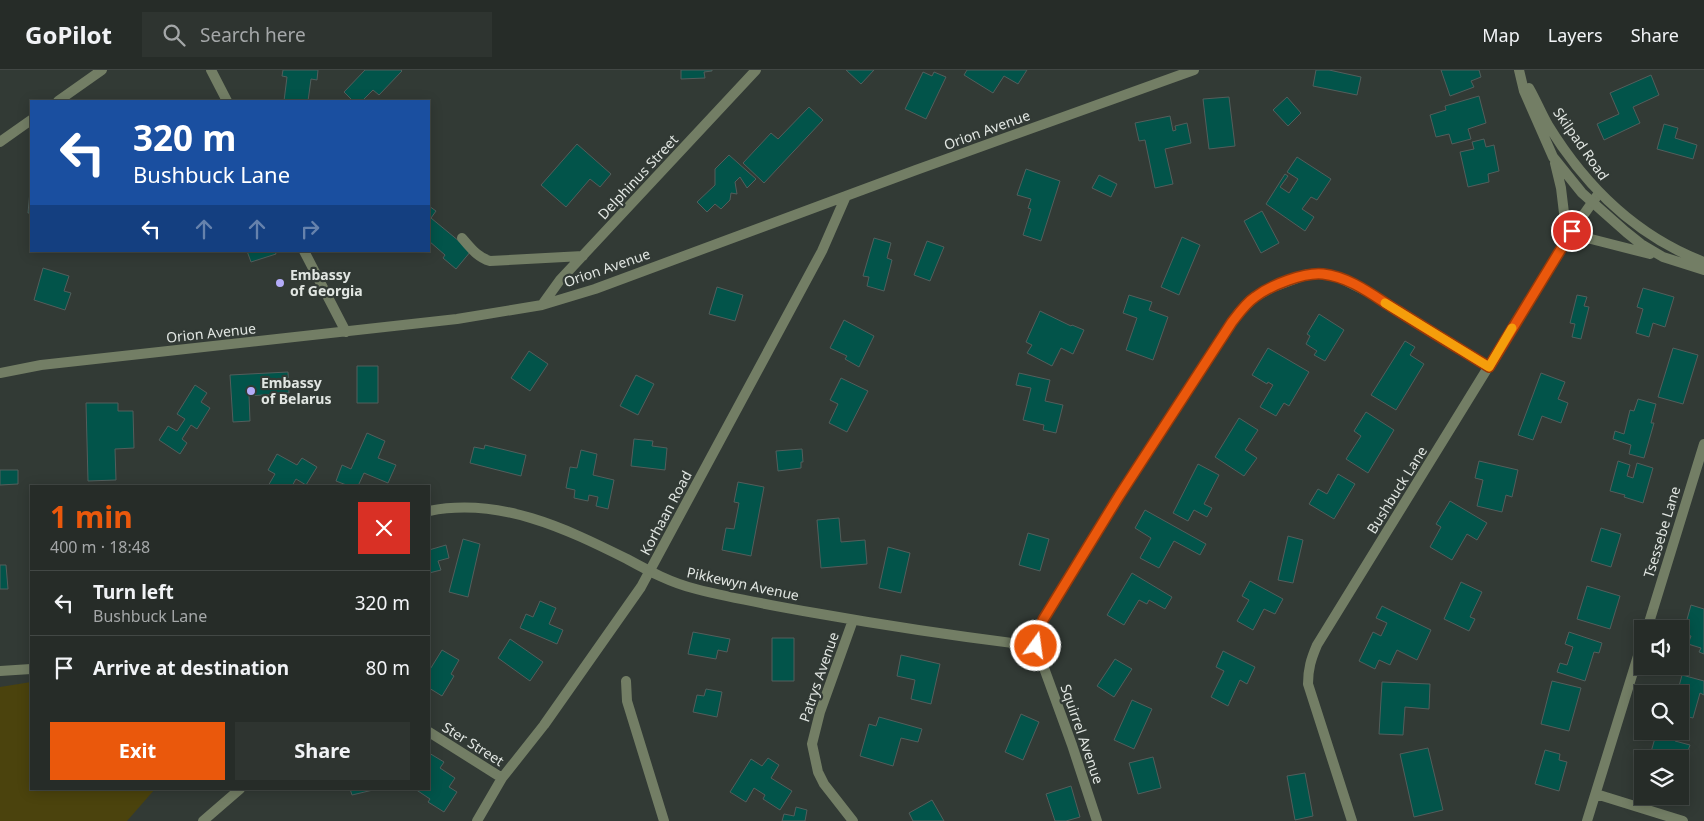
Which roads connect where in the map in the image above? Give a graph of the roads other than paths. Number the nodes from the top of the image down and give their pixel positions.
1 (102, 70) edge
2 (211, 70) edge
3 (756, 70) edge
4 (1194, 70) edge
5 (1520, 74) edge
6 (59, 100) edge
7 (226, 100) edge
8 (30, 121) edge
9 (0, 142) edge
10 (1553, 157) junction
11 (1598, 193) junction
12 (846, 196) junction
13 (1592, 203) junction
14 (462, 238) dead end
15 (1567, 238) junction
16 (1561, 248) junction
17 (305, 252) edge
18 (583, 256) junction
19 (1663, 257) junction
20 (1704, 262) edge
21 (1704, 270) edge
22 (542, 304) junction
23 (346, 332) junction
24 (1489, 367) junction
25 (0, 373) edge
26 (1704, 444) edge
27 (430, 511) edge
28 (650, 571) junction
29 (853, 620) junction
30 (1650, 620) edge
31 (1036, 646) junction
32 (30, 669) edge
33 (1634, 669) edge
34 (0, 671) edge
35 (626, 681) dead end
36 (430, 733) edge
37 (502, 778) junction
38 (239, 790) edge
39 (1596, 794) junction
40 (202, 821) edge
41 (477, 821) edge
42 (664, 821) edge
43 (853, 821) edge
44 (1097, 821) edge
45 (1352, 821) edge
46 (1586, 821) edge
47 (1683, 821) edge

1 - 6 street
2 - 7 street
3 - 18 street, Delphinus Street
4 - 12 street, Orion Avenue
5 - 10 street, Skilpad Road
5 - 11 street, Skilpad Road
8 - 9 street
10 - 13 street, Skilpad Road
10 - 15 street
11 - 13 street, Bushbuck Lane
11 - 20 street, Skilpad Road
12 - 22 street, Orion Avenue
12 - 28 street, Korhaan Road
13 - 15 street, Bushbuck Lane
13 - 19 street, Skilpad Road
14 - 18 street
15 - 16 street, Bushbuck Lane
16 - 19 street
16 - 24 street, Bushbuck Lane
17 - 23 street
18 - 22 street, Delphinus Street
19 - 21 street, Skilpad Road
22 - 23 street, Orion Avenue
23 - 25 street, Orion Avenue
24 - 31 street
24 - 45 street, Bushbuck Lane
26 - 30 street, Tsessebe Lane
27 - 28 street, Pikkewyn Avenue
28 - 29 street, Pikkewyn Avenue
28 - 37 street, Korhaan Road
29 - 31 street, Pikkewyn Avenue
29 - 43 street, Patrys Avenue
31 - 44 street, Squirrel Avenue
32 - 34 street
33 - 39 street
35 - 42 street
36 - 37 street, Ster Street
37 - 41 street, Korhaan Road
38 - 40 street
39 - 46 street
39 - 47 street

